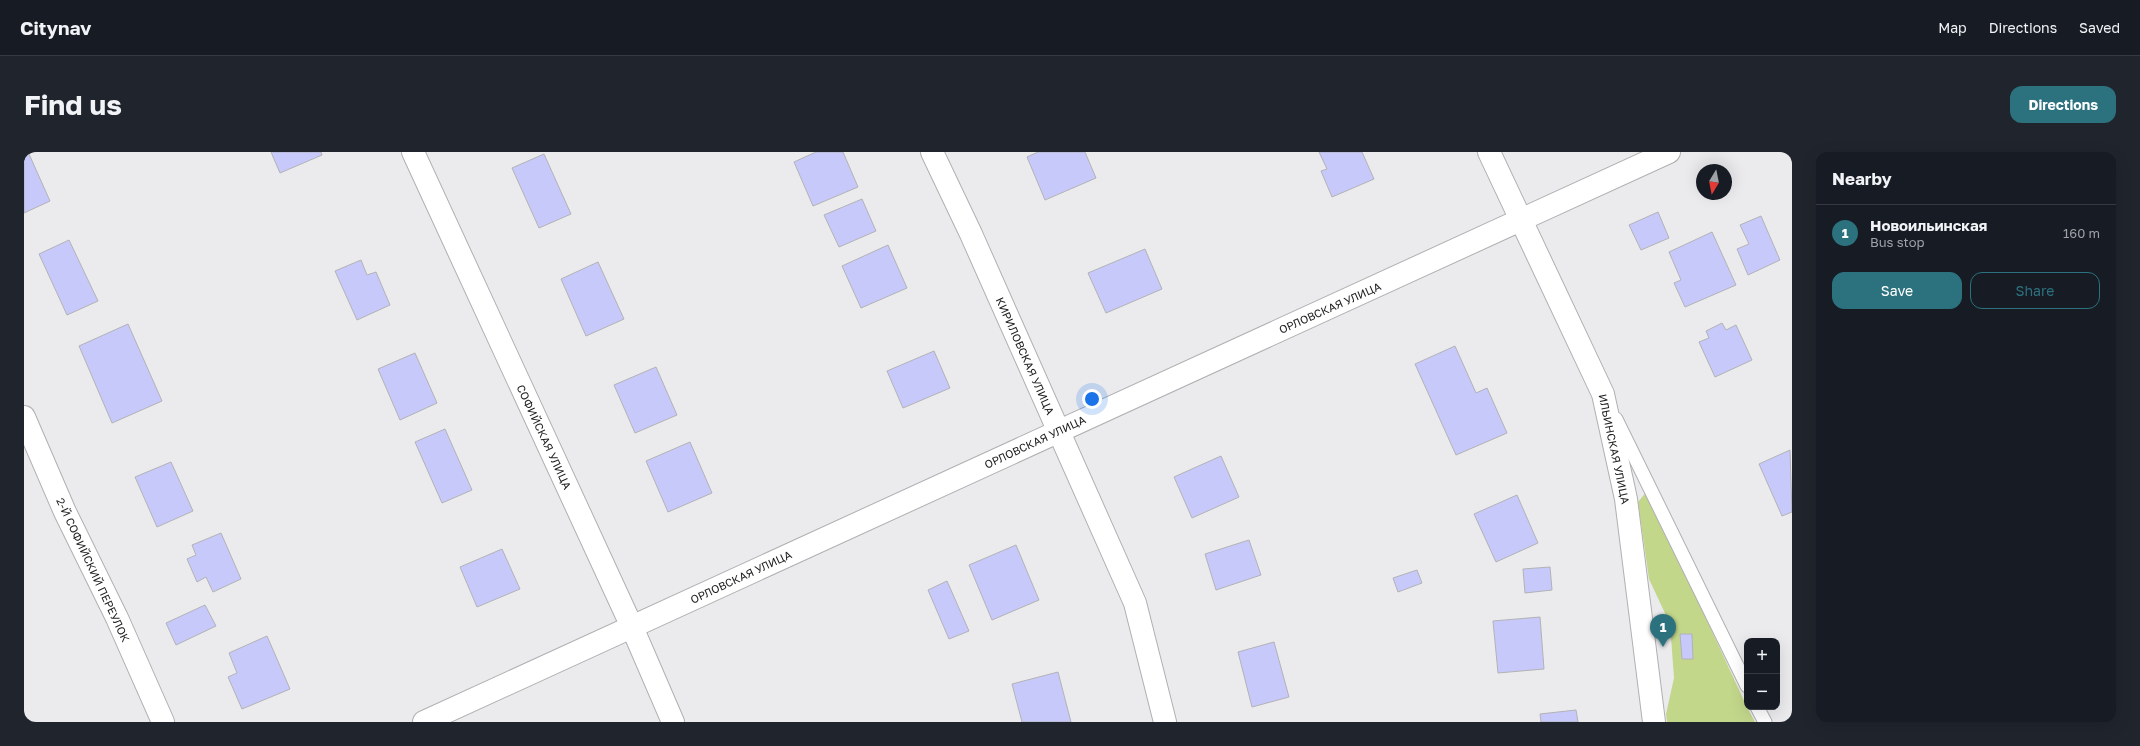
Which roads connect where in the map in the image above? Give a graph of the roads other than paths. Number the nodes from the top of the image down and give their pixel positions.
1 (413, 152) edge
2 (932, 152) edge
3 (1489, 152) edge
4 (1669, 152) edge
5 (1521, 221) junction
6 (1604, 394) junction
7 (24, 417) edge
8 (1059, 431) junction
9 (632, 627) junction
10 (1744, 680) edge
11 (1759, 710) edge
12 (164, 722) edge
13 (424, 722) edge
14 (673, 722) edge
15 (1165, 722) edge
16 (1654, 722) edge
17 (1765, 722) edge

1 - 9 street, СОФИЙСКАЯ УЛИЦА
2 - 8 street, КИРИЛОВСКАЯ УЛИЦА
3 - 5 street, ИЛЬИНСКАЯ УЛИЦА
4 - 5 street, ОРЛОВСКАЯ УЛИЦА
5 - 6 street, ИЛЬИНСКАЯ УЛИЦА
5 - 8 street, ОРЛОВСКАЯ УЛИЦА
6 - 10 lane
6 - 16 street, ИЛЬИНСКАЯ УЛИЦА
7 - 12 street, 2-Й СОФИЙСКИЙ ПЕРЕУЛОК
8 - 9 street, ОРЛОВСКАЯ УЛИЦА
8 - 15 street, КИРИЛОВСКАЯ УЛИЦА
9 - 13 street, ОРЛОВСКАЯ УЛИЦА
9 - 14 street, СОФИЙСКАЯ УЛИЦА
11 - 17 lane

